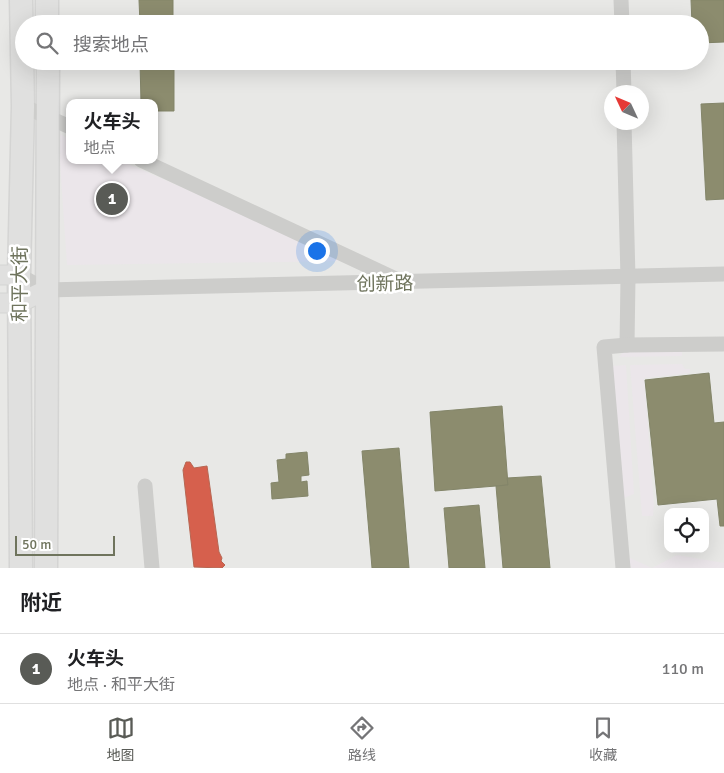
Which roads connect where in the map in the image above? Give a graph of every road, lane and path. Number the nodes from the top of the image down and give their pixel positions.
1 (21, 0) edge
2 (47, 0) edge
3 (621, 0) edge
4 (21, 15) edge
5 (48, 15) edge
6 (622, 15) edge
7 (22, 70) edge
8 (48, 70) edge
9 (623, 70) edge
10 (624, 85) edge
11 (23, 106) junction
12 (49, 118) junction
13 (66, 125) edge
14 (624, 130) edge
15 (150, 164) edge
16 (724, 274) edge
17 (9, 275) edge
18 (628, 278) junction
19 (404, 282) junction
20 (46, 290) junction
21 (10, 303) edge
22 (724, 344) edge
23 (627, 345) junction
24 (145, 486) dead end
25 (21, 568) edge
26 (46, 568) edge
27 (152, 568) edge
28 (623, 568) edge

1 - 4 highway, 和平大街
2 - 5 highway
3 - 6 street
7 - 11 highway, 和平大街
8 - 12 highway, 和平大街
9 - 10 street
11 - 12 street
11 - 17 highway, 和平大街
12 - 13 street
12 - 20 highway, 和平大街
14 - 18 street
15 - 19 street
16 - 18 street, 创新路
17 - 20 street
17 - 21 highway, 和平大街
18 - 19 street, 创新路
18 - 23 street
19 - 20 street, 创新路
20 - 21 main road
20 - 26 highway, 和平大街
21 - 25 highway, 和平大街
22 - 23 street
23 - 28 street
24 - 27 street

